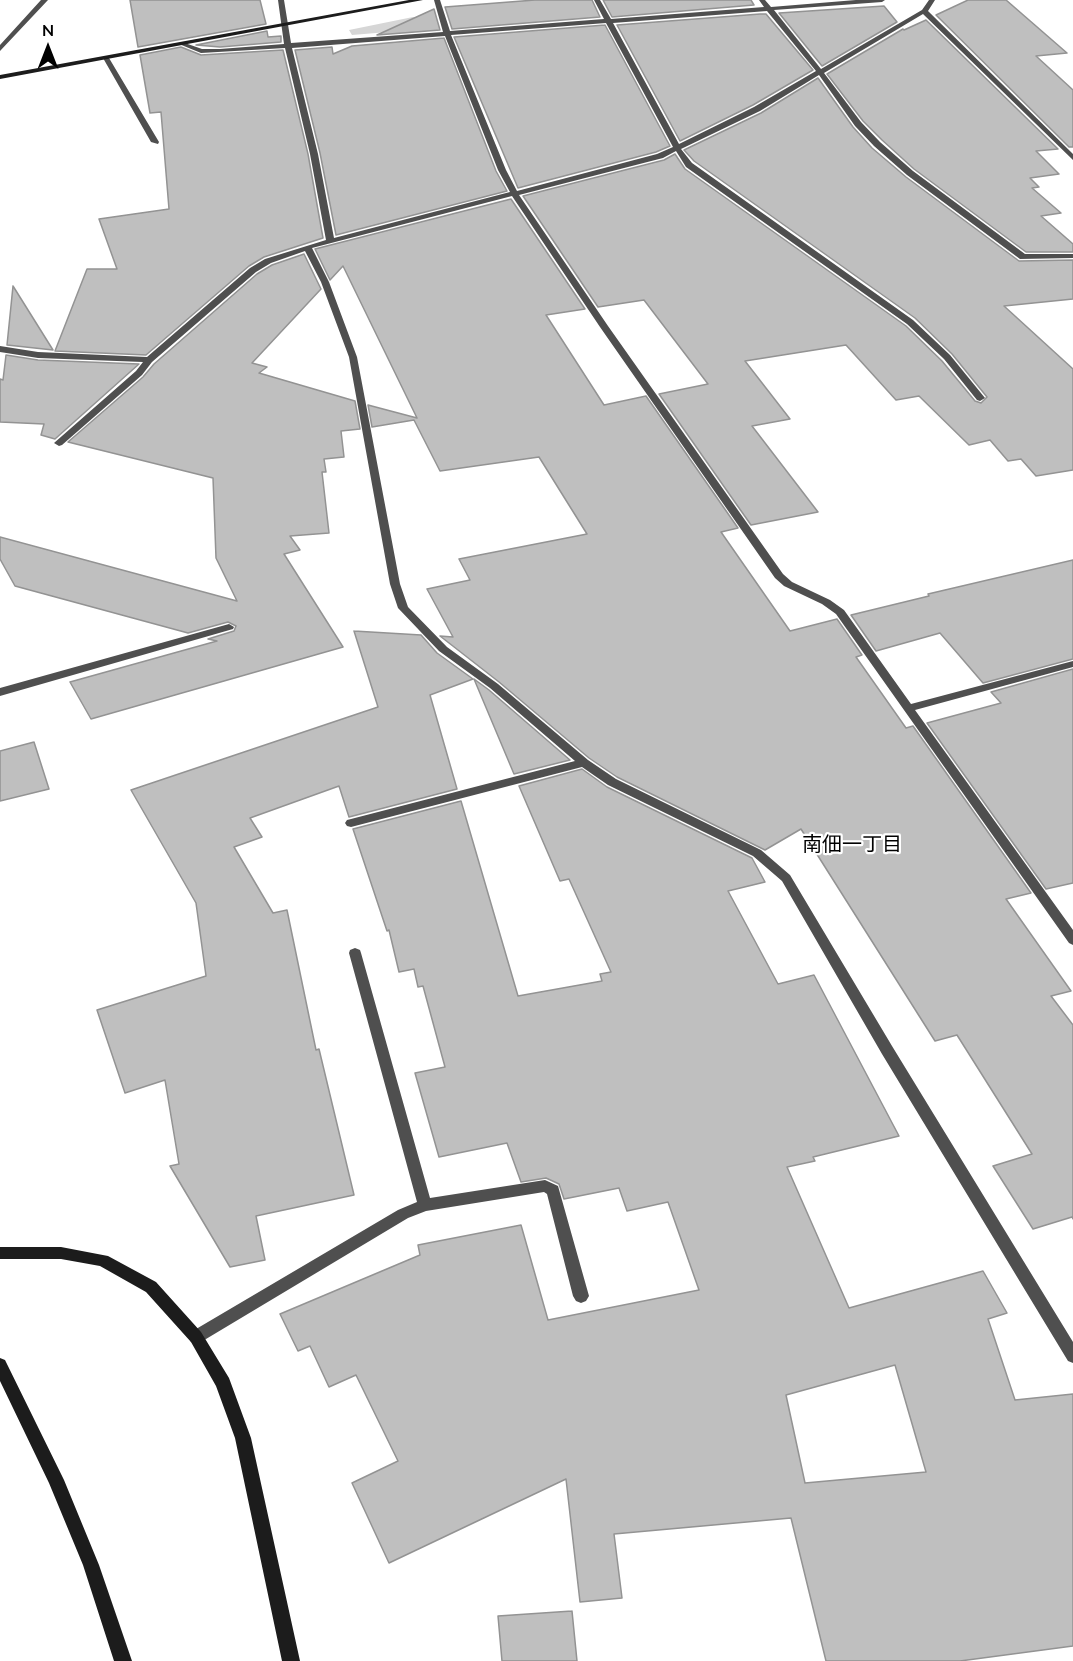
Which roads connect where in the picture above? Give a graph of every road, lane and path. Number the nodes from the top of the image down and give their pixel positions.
1 (45, 0) edge
2 (281, 0) edge
3 (420, 0) edge
4 (437, 0) edge
5 (597, 0) edge
6 (762, 0) edge
7 (882, 0) edge
8 (926, 0) edge
9 (933, 0) edge
10 (768, 8) junction
11 (924, 11) junction
12 (607, 21) junction
13 (284, 25) junction
14 (448, 34) junction
15 (182, 44) junction
16 (288, 46) junction
17 (0, 49) edge
18 (106, 57) junction
19 (819, 71) junction
20 (0, 77) edge
21 (155, 142) dead end
22 (677, 148) junction
23 (1073, 158) edge
24 (514, 193) junction
25 (330, 240) junction
26 (307, 247) junction
27 (1073, 256) edge
28 (0, 349) edge
29 (149, 360) junction
30 (980, 398) dead end
31 (59, 443) dead end
32 (228, 627) dead end
33 (1073, 664) edge
34 (0, 692) edge
35 (909, 708) junction
36 (584, 763) junction
37 (351, 823) dead end
38 (1073, 940) edge
39 (355, 952) dead end
40 (424, 1205) junction
41 (0, 1253) edge
42 (581, 1296) dead end
43 (196, 1337) junction
44 (1073, 1356) edge
45 (0, 1365) edge
46 (123, 1661) edge
47 (291, 1661) edge

1 - 17 street
2 - 13 street
3 - 13 street
4 - 14 street
5 - 12 street
6 - 10 street
7 - 10 street
8 - 9 street
9 - 11 street
10 - 12 street
10 - 19 street
11 - 19 street
11 - 23 street
12 - 14 street
12 - 22 street
13 - 15 street
13 - 16 street
14 - 16 street
14 - 24 street
15 - 16 street
15 - 18 street
16 - 25 street
18 - 20 street
18 - 21 street
19 - 22 street
19 - 27 street
22 - 24 street
22 - 30 street
24 - 25 street
24 - 35 street
25 - 26 street
26 - 29 street
26 - 36 street
28 - 29 street
29 - 31 street
32 - 34 street
33 - 35 street
35 - 38 street
36 - 37 street
36 - 44 street
39 - 40 street
40 - 42 street
40 - 43 street
41 - 43 street
43 - 47 street
45 - 46 street

